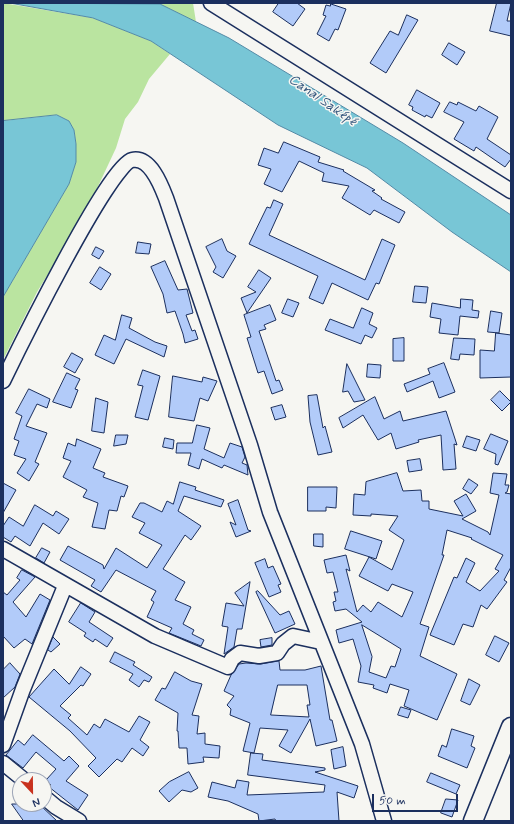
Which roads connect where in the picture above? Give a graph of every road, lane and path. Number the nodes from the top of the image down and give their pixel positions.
1 (211, 3) edge
2 (511, 191) edge
3 (3, 381) edge
4 (4, 551) edge
5 (65, 586) junction
6 (321, 642) junction
7 (511, 726) edge
8 (3, 745) edge
9 (3, 763) edge
10 (14, 772) edge
11 (52, 804) edge
12 (80, 821) edge
13 (384, 821) edge
14 (473, 821) edge

1 - 2 street
3 - 6 street
4 - 5 street
5 - 6 street
5 - 8 street
6 - 13 street
7 - 14 main road
9 - 10 street
11 - 12 street

